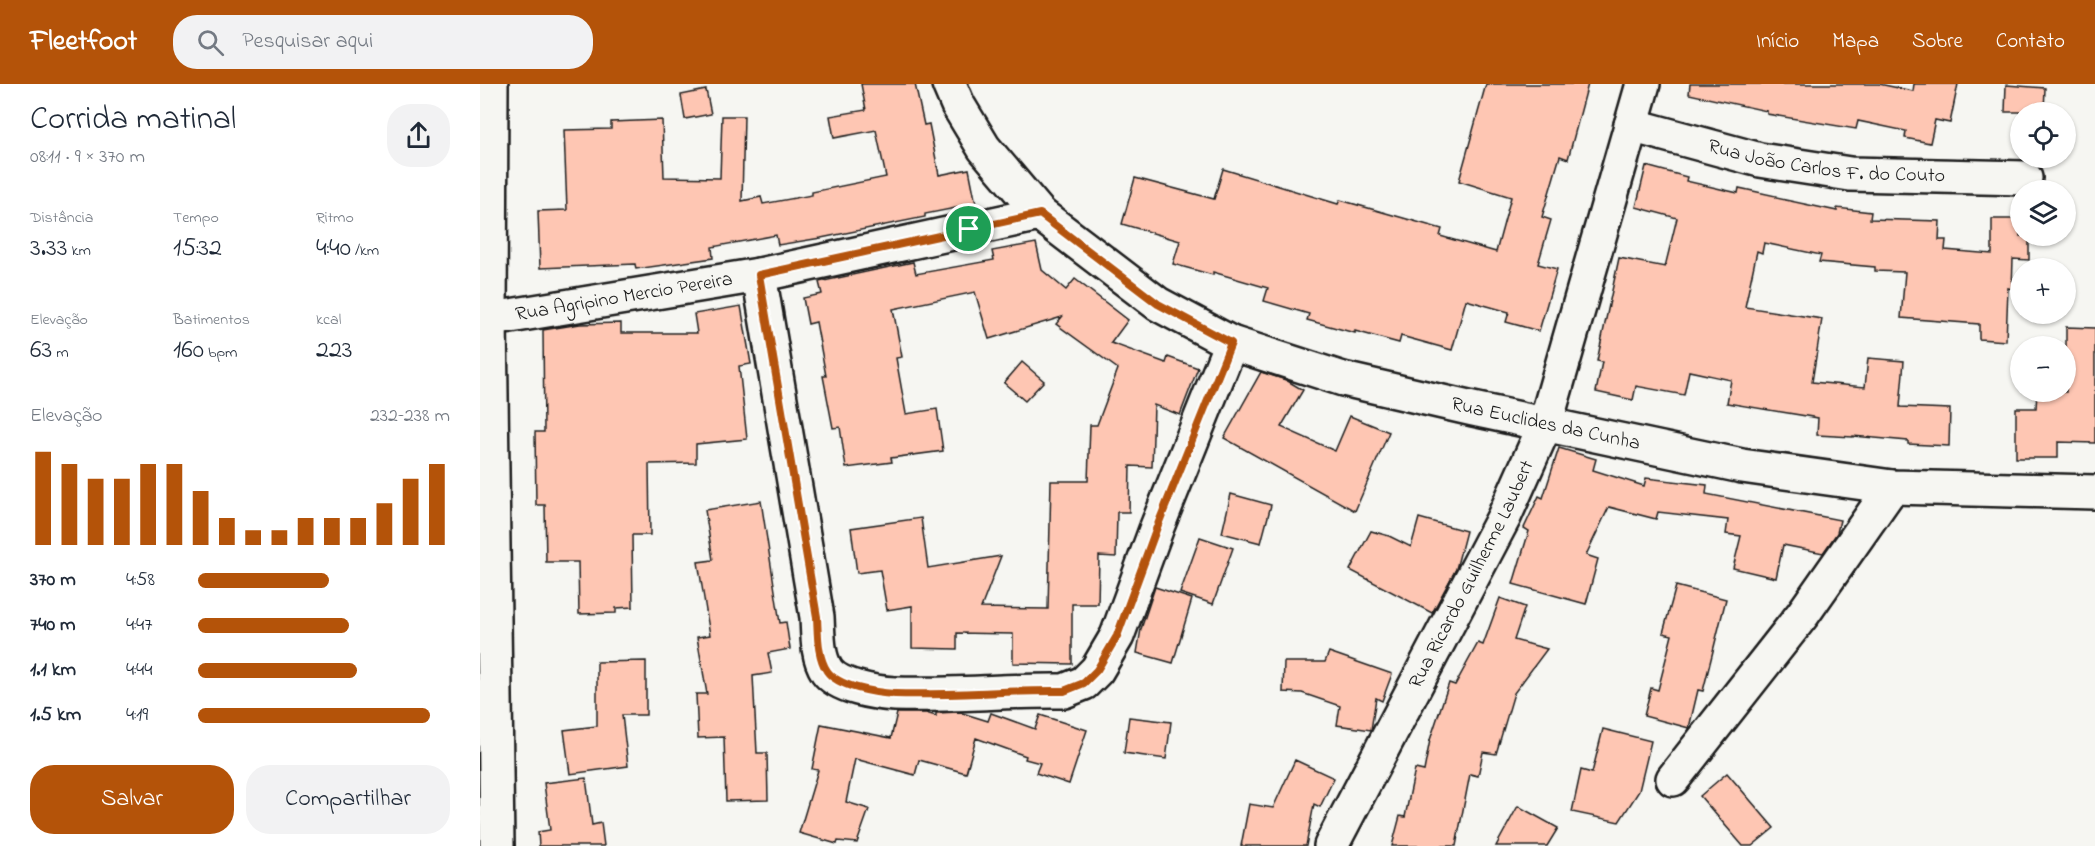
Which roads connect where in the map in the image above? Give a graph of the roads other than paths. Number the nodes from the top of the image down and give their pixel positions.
1 (491, 84) edge
2 (949, 84) edge
3 (1643, 84) edge
4 (1631, 125) junction
5 (2025, 178) dead end
6 (1040, 214) junction
7 (759, 275) junction
8 (485, 320) edge
9 (1231, 343) junction
10 (1545, 424) junction
11 (1892, 487) junction
12 (2095, 492) edge
13 (488, 723) edge
14 (1673, 779) dead end
15 (497, 846) edge
16 (1330, 846) edge

1 - 8 street
2 - 6 street, Rua Euclides da Cunha
3 - 4 street, Rua Ricardo Guilherme Laubert
4 - 5 street, Rua João Carlos F. do Couto
4 - 10 street, Rua Ricardo Guilherme Laubert
6 - 7 street, Rua Agripino Mercio Pereira
6 - 9 street, Rua Euclides da Cunha
7 - 8 street, Rua Agripino Mercio Pereira
7 - 9 street
8 - 13 street
9 - 10 street, Rua Euclides da Cunha
10 - 11 street, Rua Euclides da Cunha
10 - 16 street, Rua Ricardo Guilherme Laubert
11 - 12 street, Rua Euclides da Cunha
11 - 14 street
13 - 15 street

